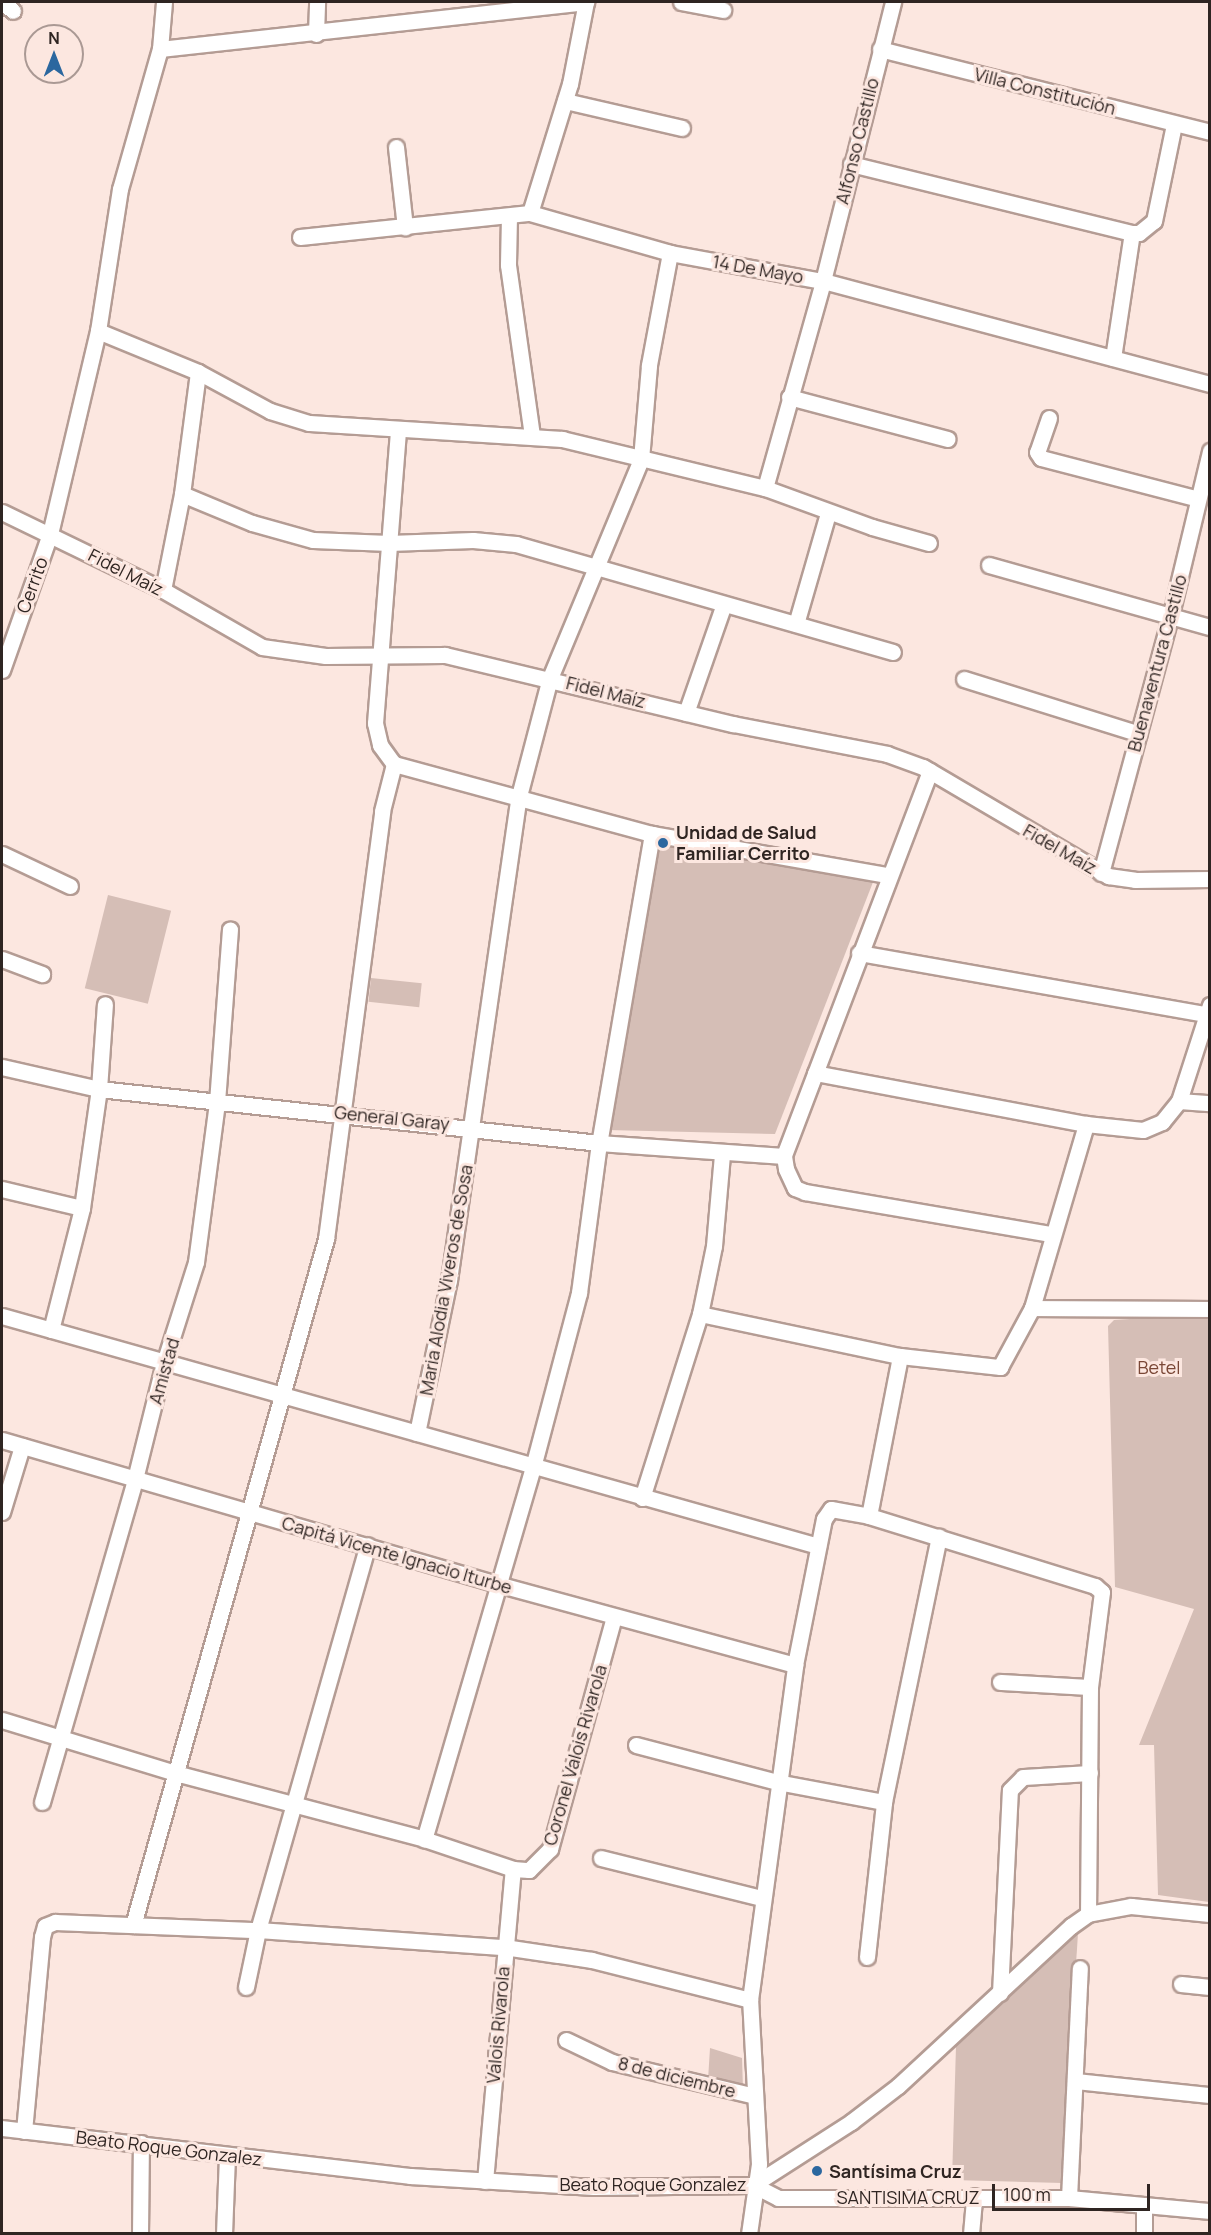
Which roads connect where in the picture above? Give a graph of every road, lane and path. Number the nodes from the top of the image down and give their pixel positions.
1 (164, 2) edge
2 (317, 2) edge
3 (586, 2) edge
4 (681, 2) edge
5 (892, 2) edge
6 (723, 10) dead end
7 (316, 34) junction
8 (160, 49) junction
9 (880, 50) junction
10 (565, 101) junction
11 (1174, 124) junction
12 (682, 128) dead end
13 (1209, 132) edge
14 (396, 147) dead end
15 (851, 164) junction
16 (530, 213) junction
17 (509, 216) junction
18 (405, 227) junction
19 (1132, 233) junction
20 (300, 237) dead end
21 (670, 253) junction
22 (823, 281) junction
23 (99, 331) junction
24 (1113, 358) junction
25 (198, 372) junction
26 (1209, 384) edge
27 (789, 397) junction
28 (1049, 418) dead end
29 (398, 431) junction
30 (532, 435) junction
31 (948, 439) dead end
32 (1209, 451) edge
33 (641, 459) junction
34 (765, 488) junction
35 (182, 494) junction
36 (1198, 499) junction
37 (2, 512) edge
38 (828, 513) junction
39 (50, 534) junction
40 (389, 543) junction
41 (929, 543) dead end
42 (989, 565) dead end
43 (595, 567) junction
44 (163, 590) junction
45 (724, 604) junction
46 (1170, 618) junction
47 (796, 624) junction
48 (1209, 627) edge
49 (894, 652) dead end
50 (382, 657) junction
51 (2, 670) edge
52 (550, 678) junction
53 (964, 679) dead end
54 (687, 713) junction
55 (1138, 734) junction
56 (394, 764) junction
57 (930, 771) junction
58 (519, 796) junction
59 (652, 834) junction
60 (2, 854) edge
61 (1101, 873) junction
62 (888, 875) junction
63 (1209, 879) edge
64 (70, 886) dead end
65 (231, 929) dead end
66 (859, 953) junction
67 (2, 959) edge
68 (42, 974) dead end
69 (105, 1004) dead end
70 (1208, 1009) edge
71 (2, 1067) edge
72 (815, 1073) junction
73 (99, 1089) junction
74 (1179, 1101) junction
75 (217, 1102) junction
76 (1209, 1103) edge
77 (340, 1112) junction
78 (1086, 1124) junction
79 (474, 1127) junction
80 (599, 1143) junction
81 (722, 1154) junction
82 (784, 1156) junction
83 (2, 1189) edge
84 (82, 1208) junction
85 (1052, 1234) junction
86 (1032, 1308) junction
87 (1209, 1309) edge
88 (700, 1314) junction
89 (2, 1316) edge
90 (51, 1330) junction
91 (900, 1356) junction
92 (164, 1363) junction
93 (283, 1398) junction
94 (417, 1433) junction
95 (2, 1440) edge
96 (22, 1446) junction
97 (533, 1467) junction
98 (135, 1479) junction
99 (642, 1498) junction
100 (2, 1512) edge
101 (249, 1513) junction
102 (869, 1516) junction
103 (939, 1538) junction
104 (368, 1545) junction
105 (818, 1546) junction
106 (497, 1584) junction
107 (614, 1617) junction
108 (795, 1665) junction
109 (1000, 1682) dead end
110 (1090, 1687) junction
111 (2, 1720) edge
112 (62, 1738) junction
113 (636, 1745) dead end
114 (175, 1773) junction
115 (1090, 1773) junction
116 (777, 1782) junction
117 (42, 1802) dead end
118 (884, 1802) junction
119 (293, 1806) junction
120 (424, 1839) junction
121 (601, 1858) dead end
122 (513, 1869) junction
123 (762, 1898) junction
124 (1088, 1914) junction
125 (1209, 1914) edge
126 (133, 1925) junction
127 (258, 1930) junction
128 (504, 1947) junction
129 (867, 1957) dead end
130 (1080, 1968) dead end
131 (1181, 1984) dead end
132 (246, 1987) dead end
133 (1209, 1988) edge
134 (1000, 1994) junction
135 (750, 2000) junction
136 (566, 2040) dead end
137 (1076, 2081) junction
138 (1209, 2095) edge
139 (756, 2096) junction
140 (2, 2128) edge
141 (24, 2131) junction
142 (141, 2144) junction
143 (227, 2156) junction
144 (485, 2181) junction
145 (753, 2186) junction
146 (974, 2196) junction
147 (1069, 2198) junction
148 (1144, 2205) junction
149 (1209, 2211) edge
150 (140, 2234) edge
151 (224, 2234) edge
152 (749, 2234) edge
153 (970, 2234) edge
154 (1144, 2234) edge

1 - 8 street, Cerrito
2 - 7 street
3 - 7 street
3 - 10 street
4 - 6 street
5 - 9 street, Alfonso Castillo
7 - 8 street
8 - 23 street, Cerrito
9 - 11 street, Villa Constitución
9 - 15 street, Alfonso Castillo
10 - 12 street
10 - 16 street
11 - 13 street, Villa Constitución
11 - 19 street
14 - 18 street
15 - 19 street
15 - 22 street, Alfonso Castillo
16 - 17 street, 14 De Mayo
16 - 21 street, 14 De Mayo
17 - 18 street, 14 De Mayo
17 - 30 street
18 - 20 street, 14 De Mayo
19 - 24 street
21 - 22 street, 14 De Mayo
21 - 33 street, Maria Alodia Viveros de Sosa
22 - 24 street, 14 De Mayo
22 - 27 street, Alfonso Castillo
23 - 25 street
23 - 39 street, Cerrito
24 - 26 street, 14 De Mayo
25 - 29 street
25 - 35 street
27 - 31 street
27 - 34 street, Alfonso Castillo
28 - 36 street
29 - 30 street
29 - 40 street
30 - 33 street
32 - 36 street, Buenaventura Castillo
33 - 34 street
33 - 43 street, Maria Alodia Viveros de Sosa
34 - 38 street
35 - 40 street
35 - 44 street
36 - 46 street, Buenaventura Castillo
37 - 39 street, Fidel Maíz
38 - 41 street
38 - 47 street
39 - 44 street, Fidel Maíz
39 - 51 street, Cerrito
40 - 43 street
40 - 50 street
42 - 46 street
43 - 45 street
43 - 52 street, Maria Alodia Viveros de Sosa
44 - 50 street, Fidel Maíz
45 - 47 street
45 - 54 street
46 - 48 street
46 - 55 street, Buenaventura Castillo
47 - 49 street
50 - 52 street, Fidel Maíz
50 - 56 street
52 - 54 street, Fidel Maíz
52 - 58 street, Maria Alodia Viveros de Sosa
53 - 55 street
54 - 57 street, Fidel Maíz
55 - 61 street, Buenaventura Castillo
56 - 58 street
56 - 77 street
57 - 61 street, Fidel Maíz
57 - 62 street
58 - 59 street
58 - 79 street, Maria Alodia Viveros de Sosa
59 - 62 street
59 - 80 street
60 - 64 street
61 - 63 street, Fidel Maíz
62 - 66 street
65 - 75 street, Amistad
66 - 70 street
66 - 72 street
67 - 68 street
69 - 73 street
70 - 74 street
71 - 73 street, General Garay
72 - 78 street
72 - 82 street
73 - 75 street, General Garay
73 - 84 street
74 - 76 street
74 - 78 street
75 - 77 street, General Garay
75 - 92 street, Amistad
77 - 79 street, General Garay
77 - 93 street
78 - 85 street
79 - 80 street, General Garay
79 - 94 street, Maria Alodia Viveros de Sosa
80 - 81 street, General Garay
80 - 97 street
81 - 82 street, General Garay
81 - 88 street
82 - 85 street
83 - 84 street
84 - 90 street
85 - 86 street
86 - 87 street
86 - 91 street
88 - 91 street
88 - 99 street
89 - 90 street
90 - 92 street
91 - 102 street
92 - 93 street
92 - 98 street, Amistad
93 - 94 street
93 - 101 street
94 - 97 street
95 - 96 street, Capitá Vicente Ignacio Iturbe
96 - 98 street, Capitá Vicente Ignacio Iturbe
96 - 100 street
97 - 99 street
97 - 106 street
98 - 101 street, Capitá Vicente Ignacio Iturbe
98 - 112 street, Amistad
99 - 105 street
101 - 104 street, Capitá Vicente Ignacio Iturbe
101 - 114 street
102 - 103 street
102 - 105 street
103 - 110 street
103 - 118 street
104 - 106 street, Capitá Vicente Ignacio Iturbe
104 - 119 street
105 - 108 street
106 - 107 street, Capitá Vicente Ignacio Iturbe
106 - 120 street
107 - 108 street, Capitá Vicente Ignacio Iturbe
107 - 122 street, Coronel Valois Rivarola
108 - 116 street
109 - 110 street
110 - 115 street
111 - 112 street
112 - 114 street
112 - 117 street, Amistad
113 - 116 street
114 - 119 street
114 - 126 street
115 - 124 street
115 - 134 street
116 - 118 street
116 - 123 street
118 - 129 street
119 - 120 street
119 - 127 street
120 - 122 street
121 - 123 street
122 - 128 street, Valois Rivarola
123 - 135 street
124 - 125 street, Beato Roque Gonzalez
124 - 134 street, Beato Roque Gonzalez
126 - 127 street
126 - 141 street
127 - 128 street
127 - 132 street
128 - 135 street
128 - 144 street, Valois Rivarola
130 - 137 street
131 - 133 street
134 - 145 street, Beato Roque Gonzalez
135 - 139 street
136 - 139 street, 8 de diciembre
137 - 138 street
137 - 147 street
139 - 145 street
140 - 141 street, Beato Roque Gonzalez
141 - 142 street, Beato Roque Gonzalez
142 - 143 street, Beato Roque Gonzalez
142 - 150 street
143 - 144 street, Beato Roque Gonzalez
143 - 151 street
144 - 145 street, Beato Roque Gonzalez
145 - 146 street, SANTISIMA CRUZ
145 - 152 street
146 - 147 street, SANTISIMA CRUZ
146 - 153 street
147 - 148 street, SANTISIMA CRUZ
148 - 149 street, SANTISIMA CRUZ
148 - 154 street

